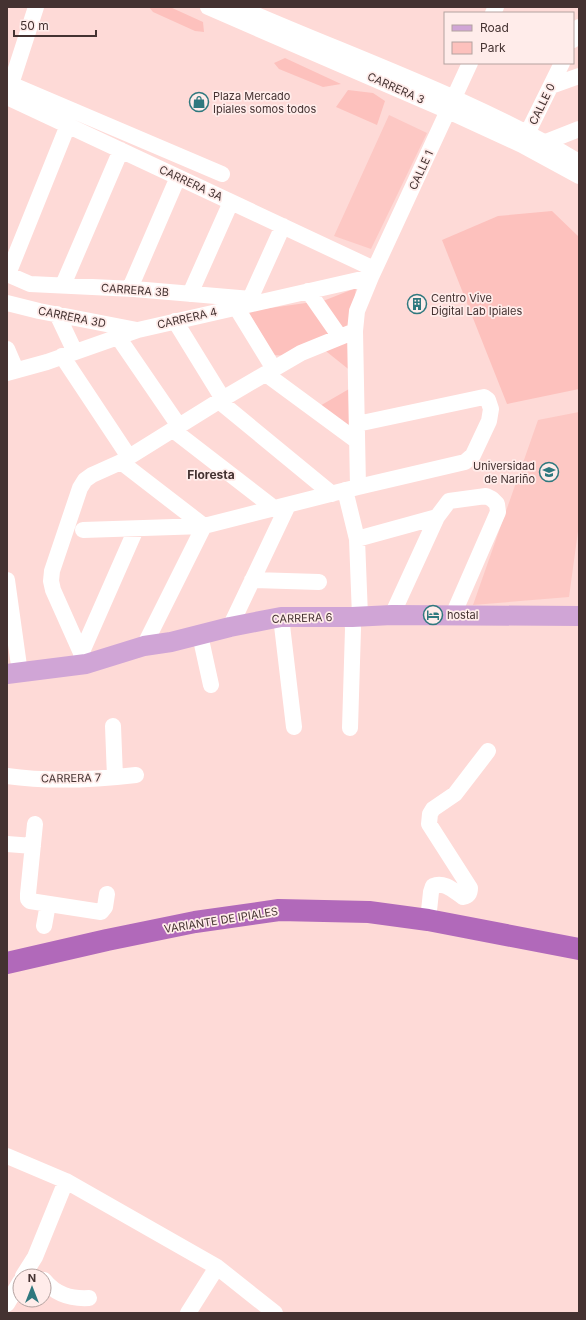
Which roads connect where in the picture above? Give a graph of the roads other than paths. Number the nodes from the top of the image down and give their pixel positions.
1 (36, 7) edge
2 (208, 7) edge
3 (238, 7) edge
4 (579, 27) edge
5 (574, 38) edge
6 (470, 64) edge
7 (562, 64) edge
8 (579, 76) edge
9 (551, 86) junction
10 (7, 97) edge
11 (451, 104) junction
12 (68, 125) junction
13 (579, 129) edge
14 (524, 139) junction
15 (546, 142) junction
16 (121, 150) junction
17 (579, 162) edge
18 (222, 174) dead end
19 (579, 176) edge
20 (178, 177) junction
21 (231, 202) junction
22 (283, 226) junction
23 (373, 273) junction
24 (7, 274) edge
25 (63, 285) junction
26 (130, 288) junction
27 (308, 291) junction
28 (190, 294) junction
29 (258, 300) junction
30 (7, 303) edge
31 (236, 307) junction
32 (57, 314) junction
33 (175, 321) junction
34 (138, 330) junction
35 (355, 331) junction
36 (118, 337) junction
37 (340, 337) junction
38 (7, 349) edge
39 (68, 354) junction
40 (270, 371) junction
41 (12, 372) edge
42 (221, 400) junction
43 (357, 424) junction
44 (176, 428) junction
45 (357, 441) junction
46 (125, 459) junction
47 (345, 490) junction
48 (281, 507) junction
49 (437, 518) junction
50 (204, 526) junction
51 (136, 529) junction
52 (83, 530) dead end
53 (357, 539) junction
54 (7, 580) edge
55 (252, 580) junction
56 (320, 582) dead end
57 (392, 615) junction
58 (453, 615) junction
59 (356, 616) junction
60 (579, 616) edge
61 (281, 617) junction
62 (230, 627) junction
63 (200, 634) junction
64 (144, 646) junction
65 (84, 659) junction
66 (14, 674) edge
67 (210, 685) dead end
68 (113, 726) dead end
69 (294, 727) dead end
70 (350, 728) dead end
71 (488, 751) dead end
72 (136, 775) dead end
73 (7, 776) edge
74 (114, 777) junction
75 (35, 824) dead end
76 (7, 844) edge
77 (33, 846) junction
78 (106, 894) dead end
79 (48, 904) junction
80 (428, 920) junction
81 (44, 926) dead end
82 (579, 950) edge
83 (7, 963) edge
84 (7, 1156) edge
85 (66, 1181) junction
86 (35, 1256) junction
87 (217, 1267) junction
88 (28, 1268) edge
89 (39, 1268) edge
90 (52, 1289) edge
91 (89, 1298) dead end
92 (188, 1313) edge
93 (275, 1313) edge

1 - 18 street
2 - 11 street, CARRERA 3
3 - 11 street, CARRERA 3
4 - 5 street
6 - 11 street, CALLE 1
7 - 9 street, CALLE 0
8 - 9 street
9 - 14 street, CALLE 0
10 - 12 street, CARRERA 3A
11 - 14 street, CARRERA 3
11 - 23 street, CALLE 1
12 - 16 street, CARRERA 3A
12 - 24 street
13 - 15 street
14 - 15 street, CARRERA 3
14 - 19 street, CARRERA 3
15 - 17 street, CARRERA 3
16 - 20 street, CARRERA 3A
16 - 25 street
20 - 21 street, CARRERA 3A
20 - 26 street
21 - 22 street, CARRERA 3A
21 - 28 street
22 - 23 street, CARRERA 3A
22 - 29 street
23 - 27 street, CARRERA 4
23 - 35 street, CALLE 1
24 - 25 street, CARRERA 3B
25 - 26 street, CARRERA 3B
26 - 28 street, CARRERA 3B
27 - 29 street, CARRERA 4
27 - 37 street
28 - 29 street, CARRERA 3B
29 - 31 street, CARRERA 4
30 - 32 street, CARRERA 3D
31 - 33 street, CARRERA 4
31 - 40 street
32 - 34 street, CARRERA 3D
32 - 39 street
33 - 34 street, CARRERA 4
33 - 42 street
34 - 36 street, CARRERA 4
35 - 37 street
35 - 43 street, CALLE 1
36 - 39 street, CARRERA 4
36 - 44 street
37 - 40 street
38 - 41 street
39 - 41 street, CARRERA 4
39 - 46 street
40 - 42 street
40 - 45 street
42 - 44 street
42 - 47 street
43 - 45 street, CALLE 1
43 - 47 street
44 - 46 street
44 - 48 street
45 - 47 street, CALLE 1
46 - 50 street
46 - 65 street
47 - 48 street
47 - 53 street, CALLE 1
48 - 50 street
48 - 55 street
49 - 53 street
49 - 57 street
49 - 58 street
50 - 51 street
50 - 64 street
51 - 52 street
51 - 65 street
53 - 59 street, CALLE 1
54 - 66 street
55 - 56 street
55 - 62 street
57 - 58 main road, CARRERA 6
57 - 59 main road, CARRERA 6
58 - 60 main road, CARRERA 6
59 - 61 main road, CARRERA 6
59 - 70 street, CALLE 1
61 - 62 main road, CARRERA 6
61 - 69 street
62 - 63 main road, CARRERA 6
63 - 64 main road, CARRERA 6
63 - 67 street
64 - 65 main road, CARRERA 6
65 - 66 main road, CARRERA 6
68 - 74 street
71 - 80 street
72 - 74 street, CARRERA 7
73 - 74 street, CARRERA 7
75 - 77 street
76 - 77 street
77 - 79 street
78 - 79 street
79 - 81 street
80 - 82 highway, VARIANTE DE IPIALES
80 - 83 highway, VARIANTE DE IPIALES
84 - 85 street
85 - 86 street
85 - 87 street
86 - 88 street
86 - 89 street
87 - 92 street
87 - 93 street
90 - 91 street

